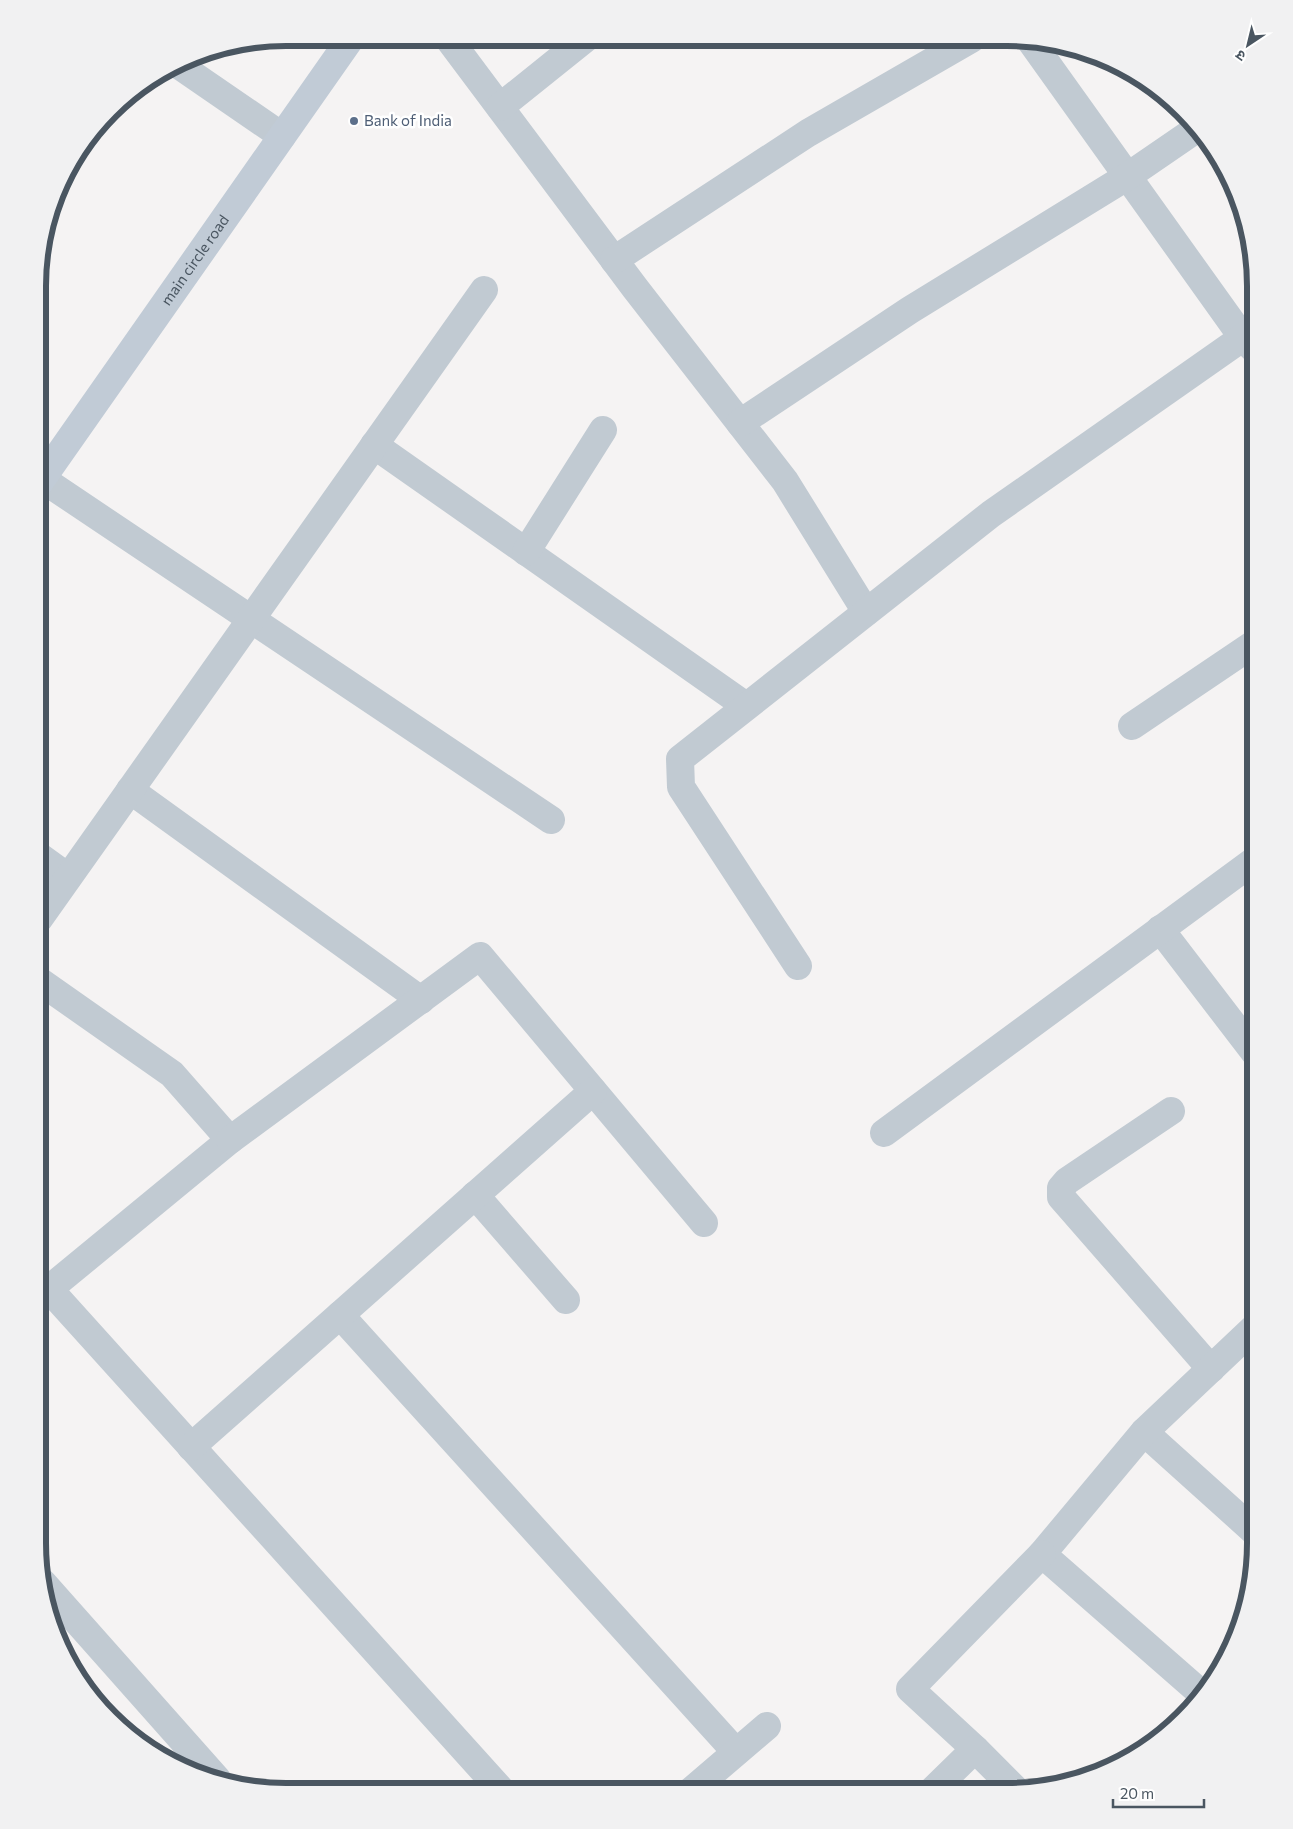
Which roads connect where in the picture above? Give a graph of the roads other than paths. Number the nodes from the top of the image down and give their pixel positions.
1 (345, 46) edge
2 (454, 46) edge
3 (576, 46) edge
4 (960, 46) edge
5 (1036, 48) edge
6 (184, 69) edge
7 (500, 107) junction
8 (1191, 133) edge
9 (282, 136) junction
10 (1128, 176) junction
11 (614, 260) junction
12 (484, 290) dead end
13 (1247, 334) edge
14 (1247, 342) edge
15 (740, 423) junction
16 (603, 430) dead end
17 (374, 445) junction
18 (46, 474) edge
19 (46, 484) edge
20 (526, 552) junction
21 (866, 612) junction
22 (250, 619) junction
23 (1247, 648) edge
24 (746, 706) junction
25 (1132, 726) dead end
26 (130, 790) junction
27 (551, 820) dead end
28 (46, 861) edge
29 (1247, 866) edge
30 (68, 877) junction
31 (46, 908) edge
32 (1160, 929) junction
33 (798, 966) dead end
34 (46, 986) edge
35 (421, 1000) junction
36 (1247, 1043) edge
37 (593, 1091) junction
38 (1171, 1111) dead end
39 (884, 1134) dead end
40 (230, 1140) junction
41 (475, 1195) junction
42 (704, 1223) dead end
43 (566, 1300) dead end
44 (340, 1315) junction
45 (1247, 1334) edge
46 (1211, 1368) junction
47 (1144, 1432) junction
48 (191, 1446) junction
49 (1247, 1525) edge
50 (1042, 1554) junction
51 (52, 1593) edge
52 (1197, 1689) edge
53 (767, 1726) dead end
54 (975, 1749) junction
55 (736, 1752) junction
56 (208, 1769) edge
57 (495, 1783) edge
58 (700, 1783) edge
59 (940, 1783) edge
60 (1009, 1783) edge

1 - 9 street, main circle road
2 - 7 street
3 - 7 street
4 - 11 street
5 - 10 street
6 - 9 street
7 - 11 street
8 - 10 street
9 - 18 street, main circle road
10 - 13 street
10 - 15 street
11 - 15 street
12 - 17 street
14 - 21 street
15 - 21 street
16 - 20 street
17 - 20 street
17 - 22 street
19 - 22 street
20 - 24 street
21 - 24 street
22 - 26 street
22 - 27 street
23 - 25 street
24 - 33 street
26 - 30 street
26 - 35 street
28 - 30 street
29 - 32 street
30 - 31 street
32 - 36 street
32 - 39 street
34 - 40 street
35 - 37 street
35 - 40 street
37 - 41 street
37 - 42 street
38 - 46 street
40 - 48 street
41 - 43 street
41 - 44 street
44 - 48 street
44 - 55 street
45 - 46 street
46 - 47 street
47 - 49 street
47 - 50 street
48 - 57 street
50 - 52 street
50 - 54 street
51 - 56 street
53 - 55 street
54 - 59 street
54 - 60 street
55 - 58 street

